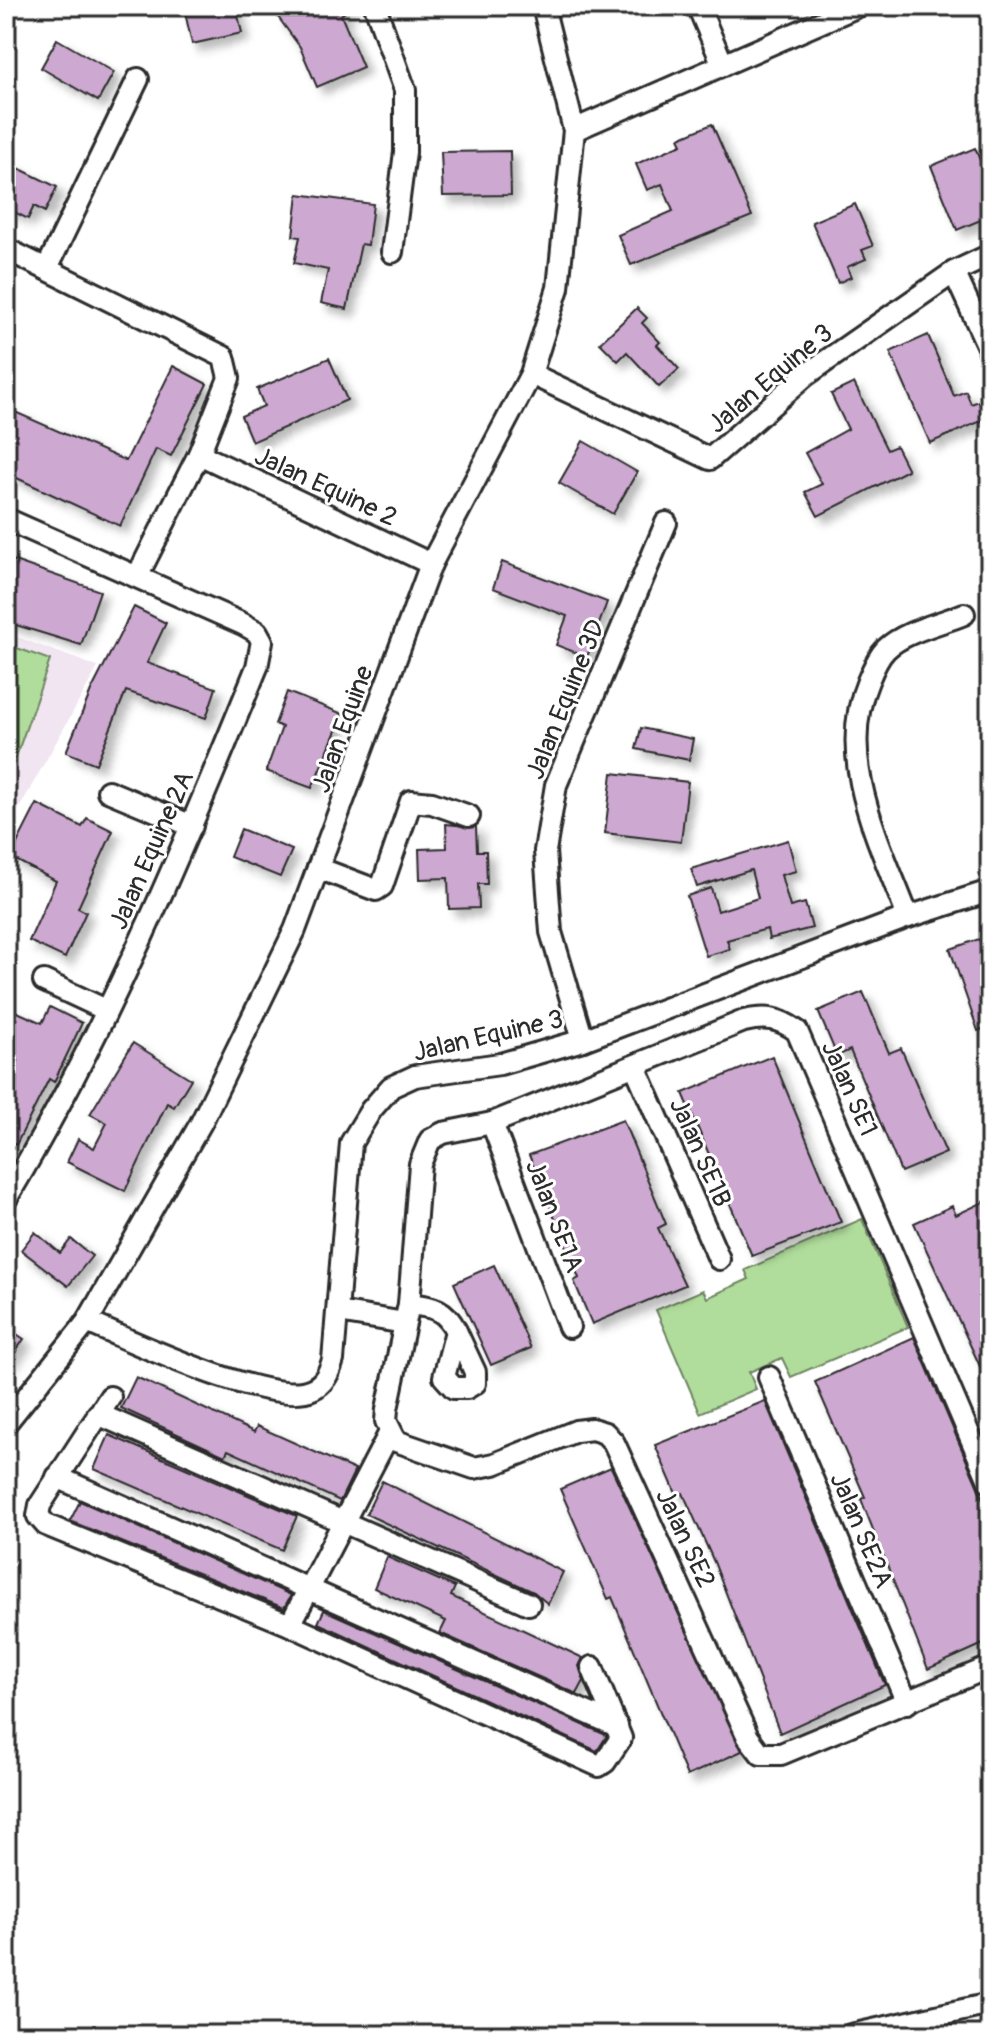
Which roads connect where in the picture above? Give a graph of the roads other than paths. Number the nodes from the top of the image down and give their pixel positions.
1 (375, 6) edge
2 (543, 6) edge
3 (698, 6) edge
4 (858, 6) edge
5 (723, 65) junction
6 (138, 79) dead end
7 (574, 130) junction
8 (6, 249) edge
9 (392, 252) dead end
10 (990, 255) edge
11 (47, 268) junction
12 (954, 272) junction
13 (990, 351) edge
14 (531, 374) junction
15 (199, 454) junction
16 (6, 519) edge
17 (666, 523) dead end
18 (431, 564) junction
19 (138, 575) junction
20 (964, 614) dead end
21 (108, 791) dead end
22 (469, 816) dead end
23 (192, 826) junction
24 (318, 868) junction
25 (990, 891) edge
26 (908, 917) junction
27 (44, 981) dead end
28 (106, 1010) junction
29 (583, 1040) junction
30 (635, 1066) junction
31 (485, 1124) junction
32 (12, 1176) edge
33 (6, 1199) edge
34 (719, 1259) dead end
35 (338, 1312) junction
36 (407, 1314) junction
37 (87, 1322) junction
38 (569, 1327) dead end
39 (456, 1331) dead end
40 (769, 1377) dead end
41 (110, 1397) dead end
42 (98, 1414) junction
43 (6, 1423) edge
44 (390, 1432) junction
45 (57, 1477) junction
46 (990, 1483) edge
47 (343, 1522) junction
48 (309, 1589) junction
49 (529, 1604) dead end
50 (290, 1625) junction
51 (592, 1667) dead end
52 (990, 1667) edge
53 (907, 1703) junction
54 (617, 1726) junction
55 (990, 2004) edge
56 (851, 2035) edge

1 - 9 street
2 - 7 street, Jalan Equine
3 - 5 street
4 - 5 street
5 - 7 street
6 - 11 street
7 - 14 street, Jalan Equine
8 - 11 street
10 - 12 street, Jalan Equine 3
11 - 15 street
12 - 13 street
12 - 14 street, Jalan Equine 3
14 - 18 street, Jalan Equine
15 - 18 street, Jalan Equine 2
15 - 19 street
16 - 19 street
17 - 29 street, Jalan Equine 3D
18 - 24 street, Jalan Equine
19 - 23 street, Jalan Equine 2A
20 - 26 street
21 - 23 street
22 - 24 street
23 - 28 street, Jalan Equine 2A
24 - 37 street, Jalan Equine
25 - 26 street, Jalan Equine 3
26 - 29 street, Jalan Equine 3
27 - 28 street
28 - 32 street, Jalan Equine 2A
29 - 35 street, Jalan Equine 3
30 - 31 street, Jalan SE1
30 - 34 street, Jalan SE1B
30 - 46 street, Jalan SE1
31 - 36 street, Jalan SE1
31 - 38 street, Jalan SE1A
32 - 33 street, Jalan Equine 2A
35 - 36 street
35 - 37 street, Jalan Equine 3
36 - 39 street
36 - 44 street
37 - 43 street, Jalan Equine
40 - 53 street, Jalan SE2A
41 - 42 street
42 - 45 street
42 - 47 street
44 - 47 street
44 - 53 street, Jalan SE2
45 - 48 street
45 - 50 street
47 - 48 street
47 - 49 street
48 - 50 street
48 - 54 street
50 - 54 street
51 - 54 street
52 - 53 street, Jalan SE2
55 - 56 street

